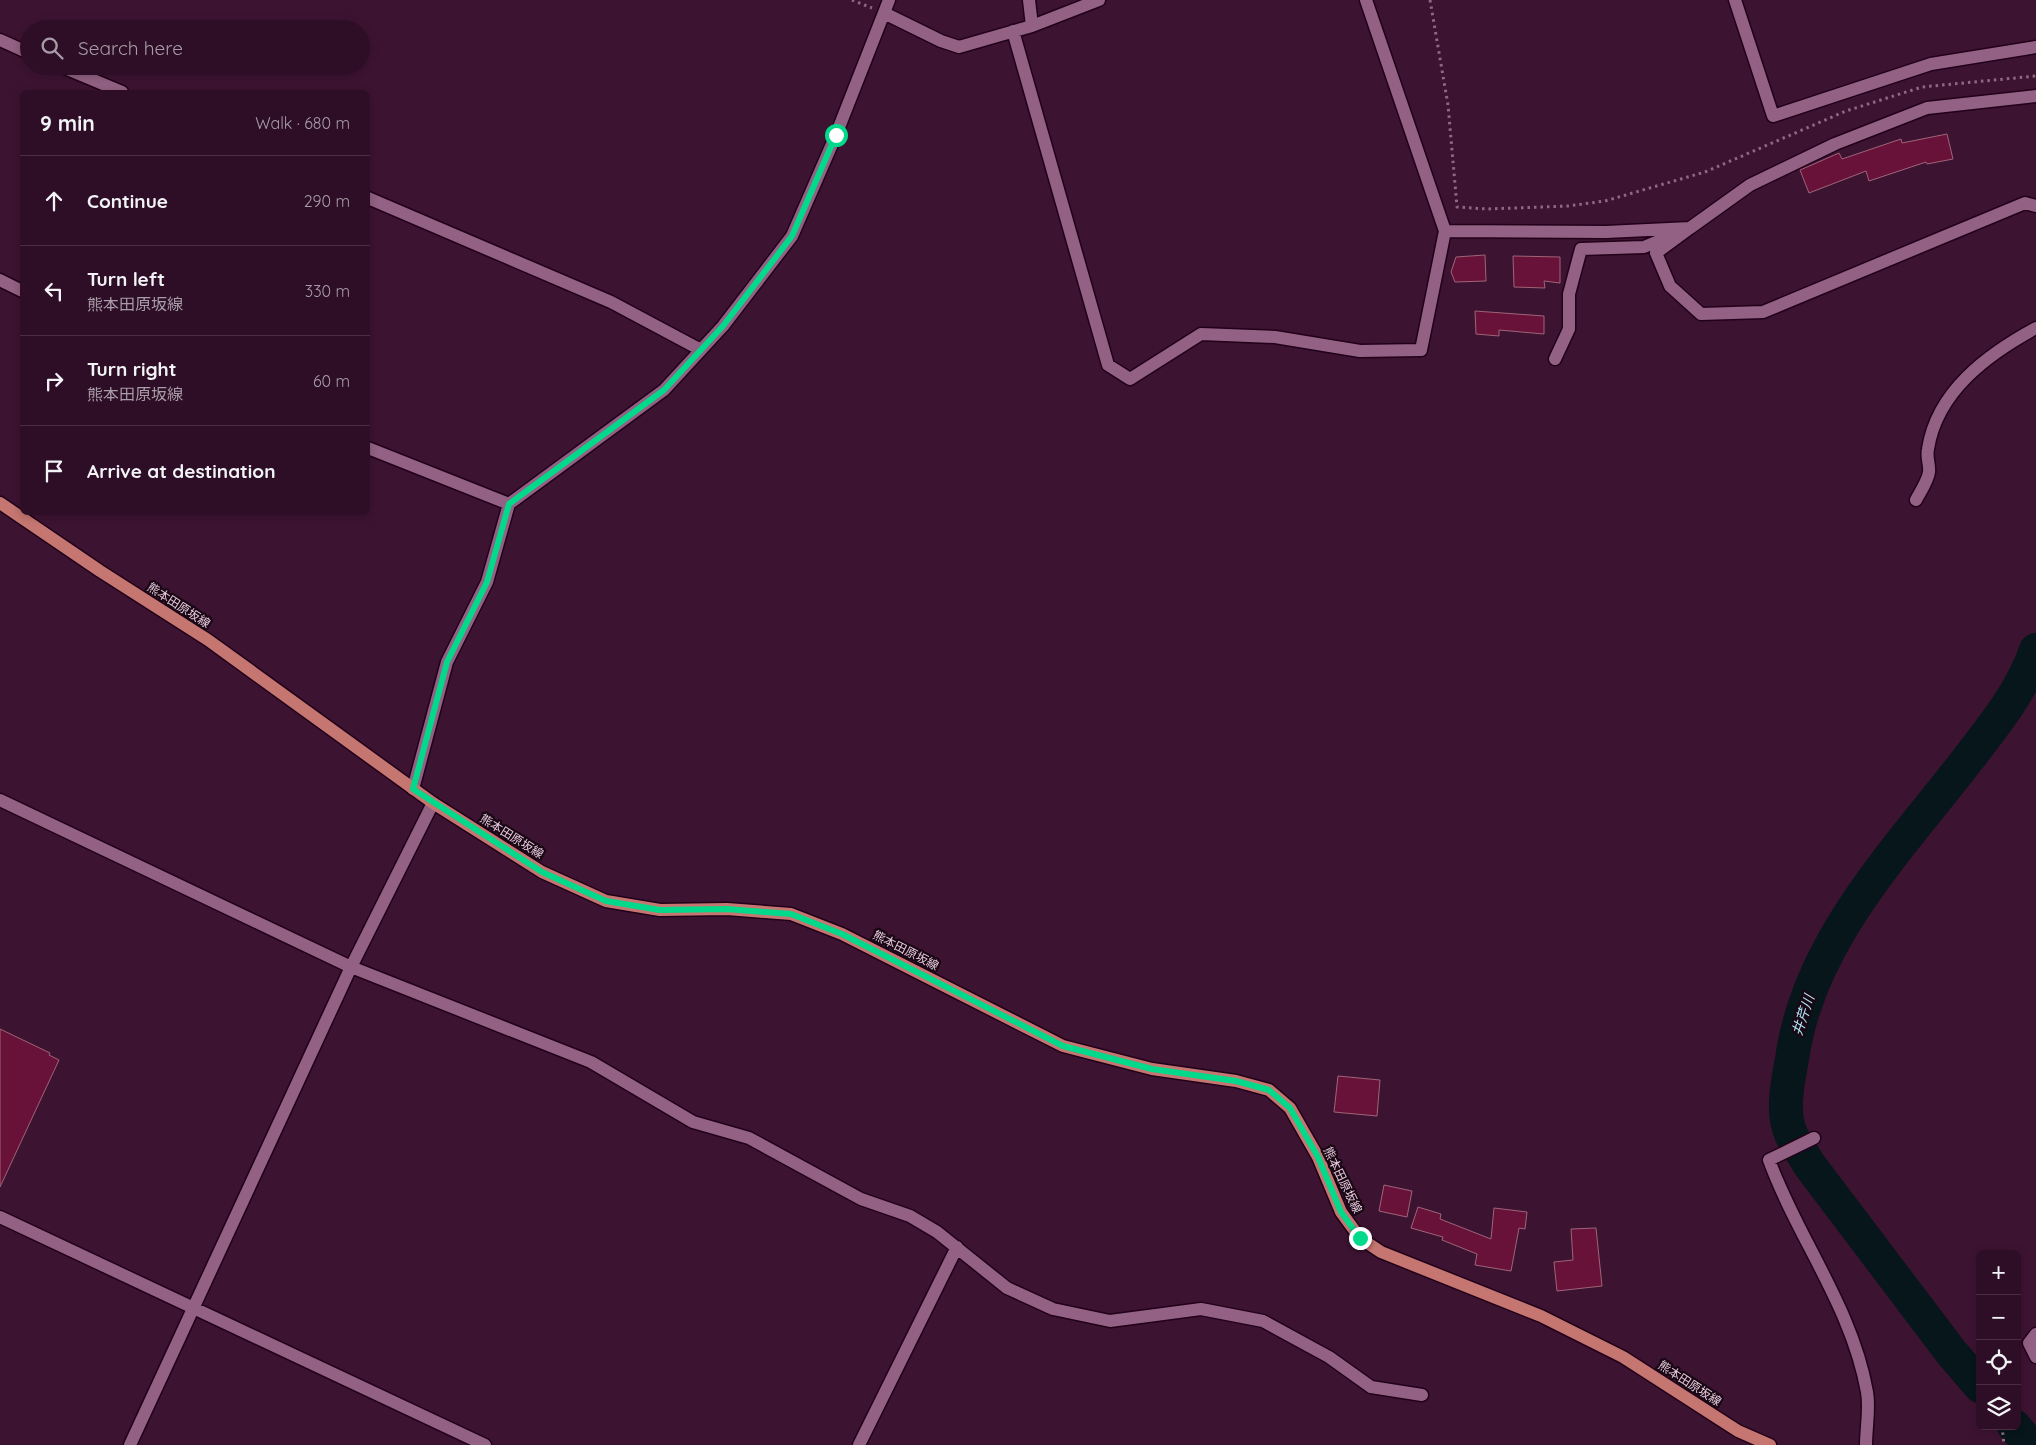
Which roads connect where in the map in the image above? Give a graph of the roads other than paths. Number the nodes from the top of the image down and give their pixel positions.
1 (889, 0) edge
2 (1029, 0) edge
3 (1099, 0) edge
4 (1366, 0) edge
5 (1735, 0) edge
6 (884, 13) junction
7 (1032, 26) junction
8 (1013, 31) junction
9 (0, 40) edge
10 (2036, 47) edge
11 (20, 49) edge
12 (81, 75) edge
13 (117, 90) edge
14 (2036, 96) edge
15 (370, 199) edge
16 (2036, 206) edge
17 (1690, 228) junction
18 (1445, 231) junction
19 (0, 280) edge
20 (20, 289) edge
21 (2036, 328) edge
22 (701, 350) junction
23 (1555, 359) dead end
24 (370, 449) edge
25 (1916, 500) dead end
26 (0, 503) edge
27 (509, 504) junction
28 (413, 789) junction
29 (0, 800) edge
30 (433, 803) junction
31 (351, 967) junction
32 (1814, 1138) dead end
33 (0, 1216) edge
34 (957, 1247) junction
35 (194, 1309) junction
36 (2036, 1334) edge
37 (2036, 1357) edge
38 (1422, 1396) dead end
39 (130, 1445) edge
40 (485, 1445) edge
41 (859, 1445) edge
42 (1770, 1445) edge
43 (1866, 1445) edge

1 - 6 street
2 - 7 street
3 - 7 street
4 - 18 street
5 - 10 street
6 - 8 street
6 - 22 street
7 - 8 street
8 - 18 street
9 - 11 street
12 - 13 street
14 - 17 street
15 - 22 street
16 - 17 street
17 - 18 street
17 - 23 street
19 - 20 street
21 - 25 street
22 - 27 street
24 - 27 street
26 - 28 main road, 熊本田原坂線
27 - 28 street
28 - 30 main road, 熊本田原坂線
29 - 31 street
30 - 31 street
30 - 42 main road, 熊本田原坂線
31 - 34 street
31 - 35 street
32 - 43 street
33 - 35 street
34 - 38 street
34 - 41 street
35 - 39 street
35 - 40 street
36 - 37 street

